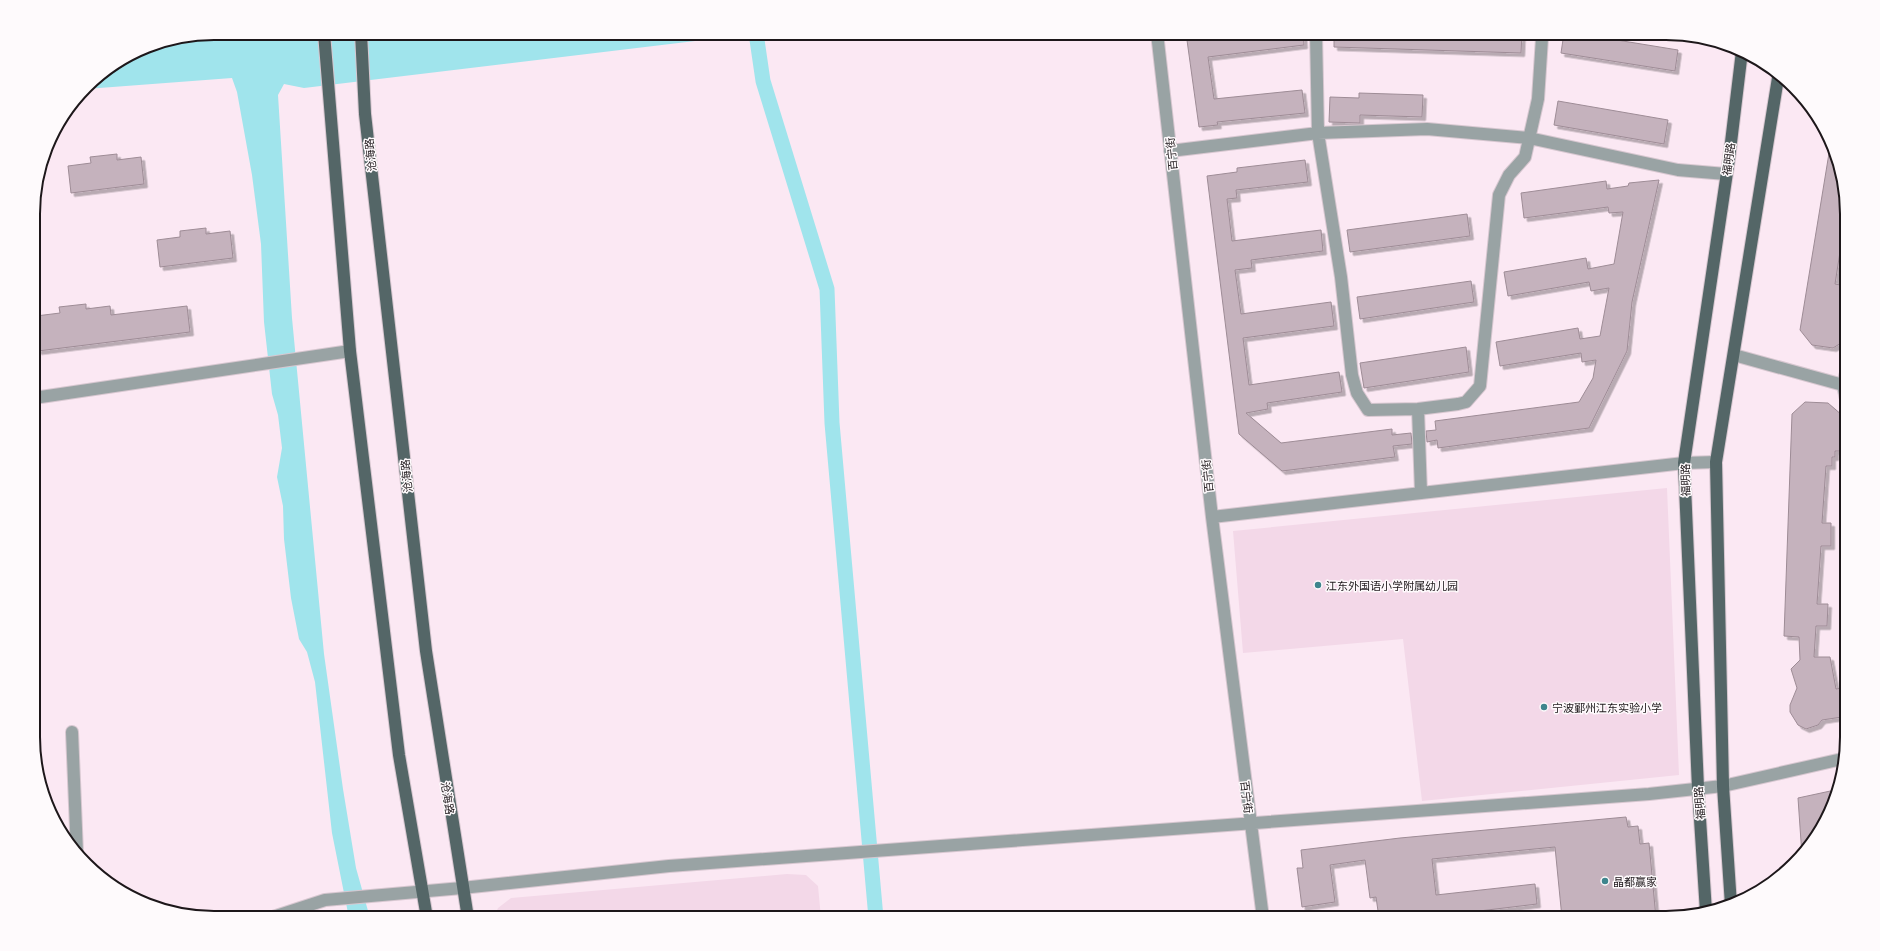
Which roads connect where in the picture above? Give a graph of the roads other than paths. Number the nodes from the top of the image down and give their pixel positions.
1 (325, 40) edge
2 (360, 40) edge
3 (1158, 40) edge
4 (1316, 40) edge
5 (1542, 40) edge
6 (1741, 57) edge
7 (1778, 80) edge
8 (1318, 133) junction
9 (1529, 138) junction
10 (1170, 151) junction
11 (1726, 174) junction
12 (350, 352) junction
13 (1734, 355) junction
14 (1840, 384) edge
15 (40, 397) edge
16 (1418, 409) junction
17 (1716, 462) junction
18 (1684, 463) junction
19 (1421, 493) junction
20 (1212, 517) junction
21 (72, 732) dead end
22 (1839, 760) edge
23 (1723, 786) junction
24 (1698, 788) junction
25 (1250, 823) junction
26 (77, 844) edge
27 (462, 888) junction
28 (422, 891) junction
29 (1731, 899) edge
30 (1706, 906) edge
31 (292, 911) edge
32 (426, 911) edge
33 (467, 911) edge
34 (1262, 911) edge

1 - 12 main road
2 - 27 main road, 沧海路
3 - 10 street, 百宁街
4 - 8 street
5 - 9 street
6 - 11 main road, 福明路
7 - 13 main road
8 - 9 street
8 - 10 street
8 - 16 street
9 - 11 street
9 - 16 street
10 - 20 street, 百宁街
11 - 18 main road, 福明路
12 - 15 street
12 - 28 main road
13 - 14 street
13 - 17 main road
16 - 19 street
17 - 18 street
17 - 23 main road
18 - 19 street
18 - 24 main road, 福明路
19 - 20 street
20 - 25 street, 百宁街
21 - 26 street
22 - 23 street
23 - 24 street
23 - 29 main road
24 - 25 street
24 - 30 main road, 福明路
25 - 27 street
25 - 34 street, 百宁街
27 - 28 street
27 - 33 main road, 沧海路
28 - 31 street
28 - 32 main road

